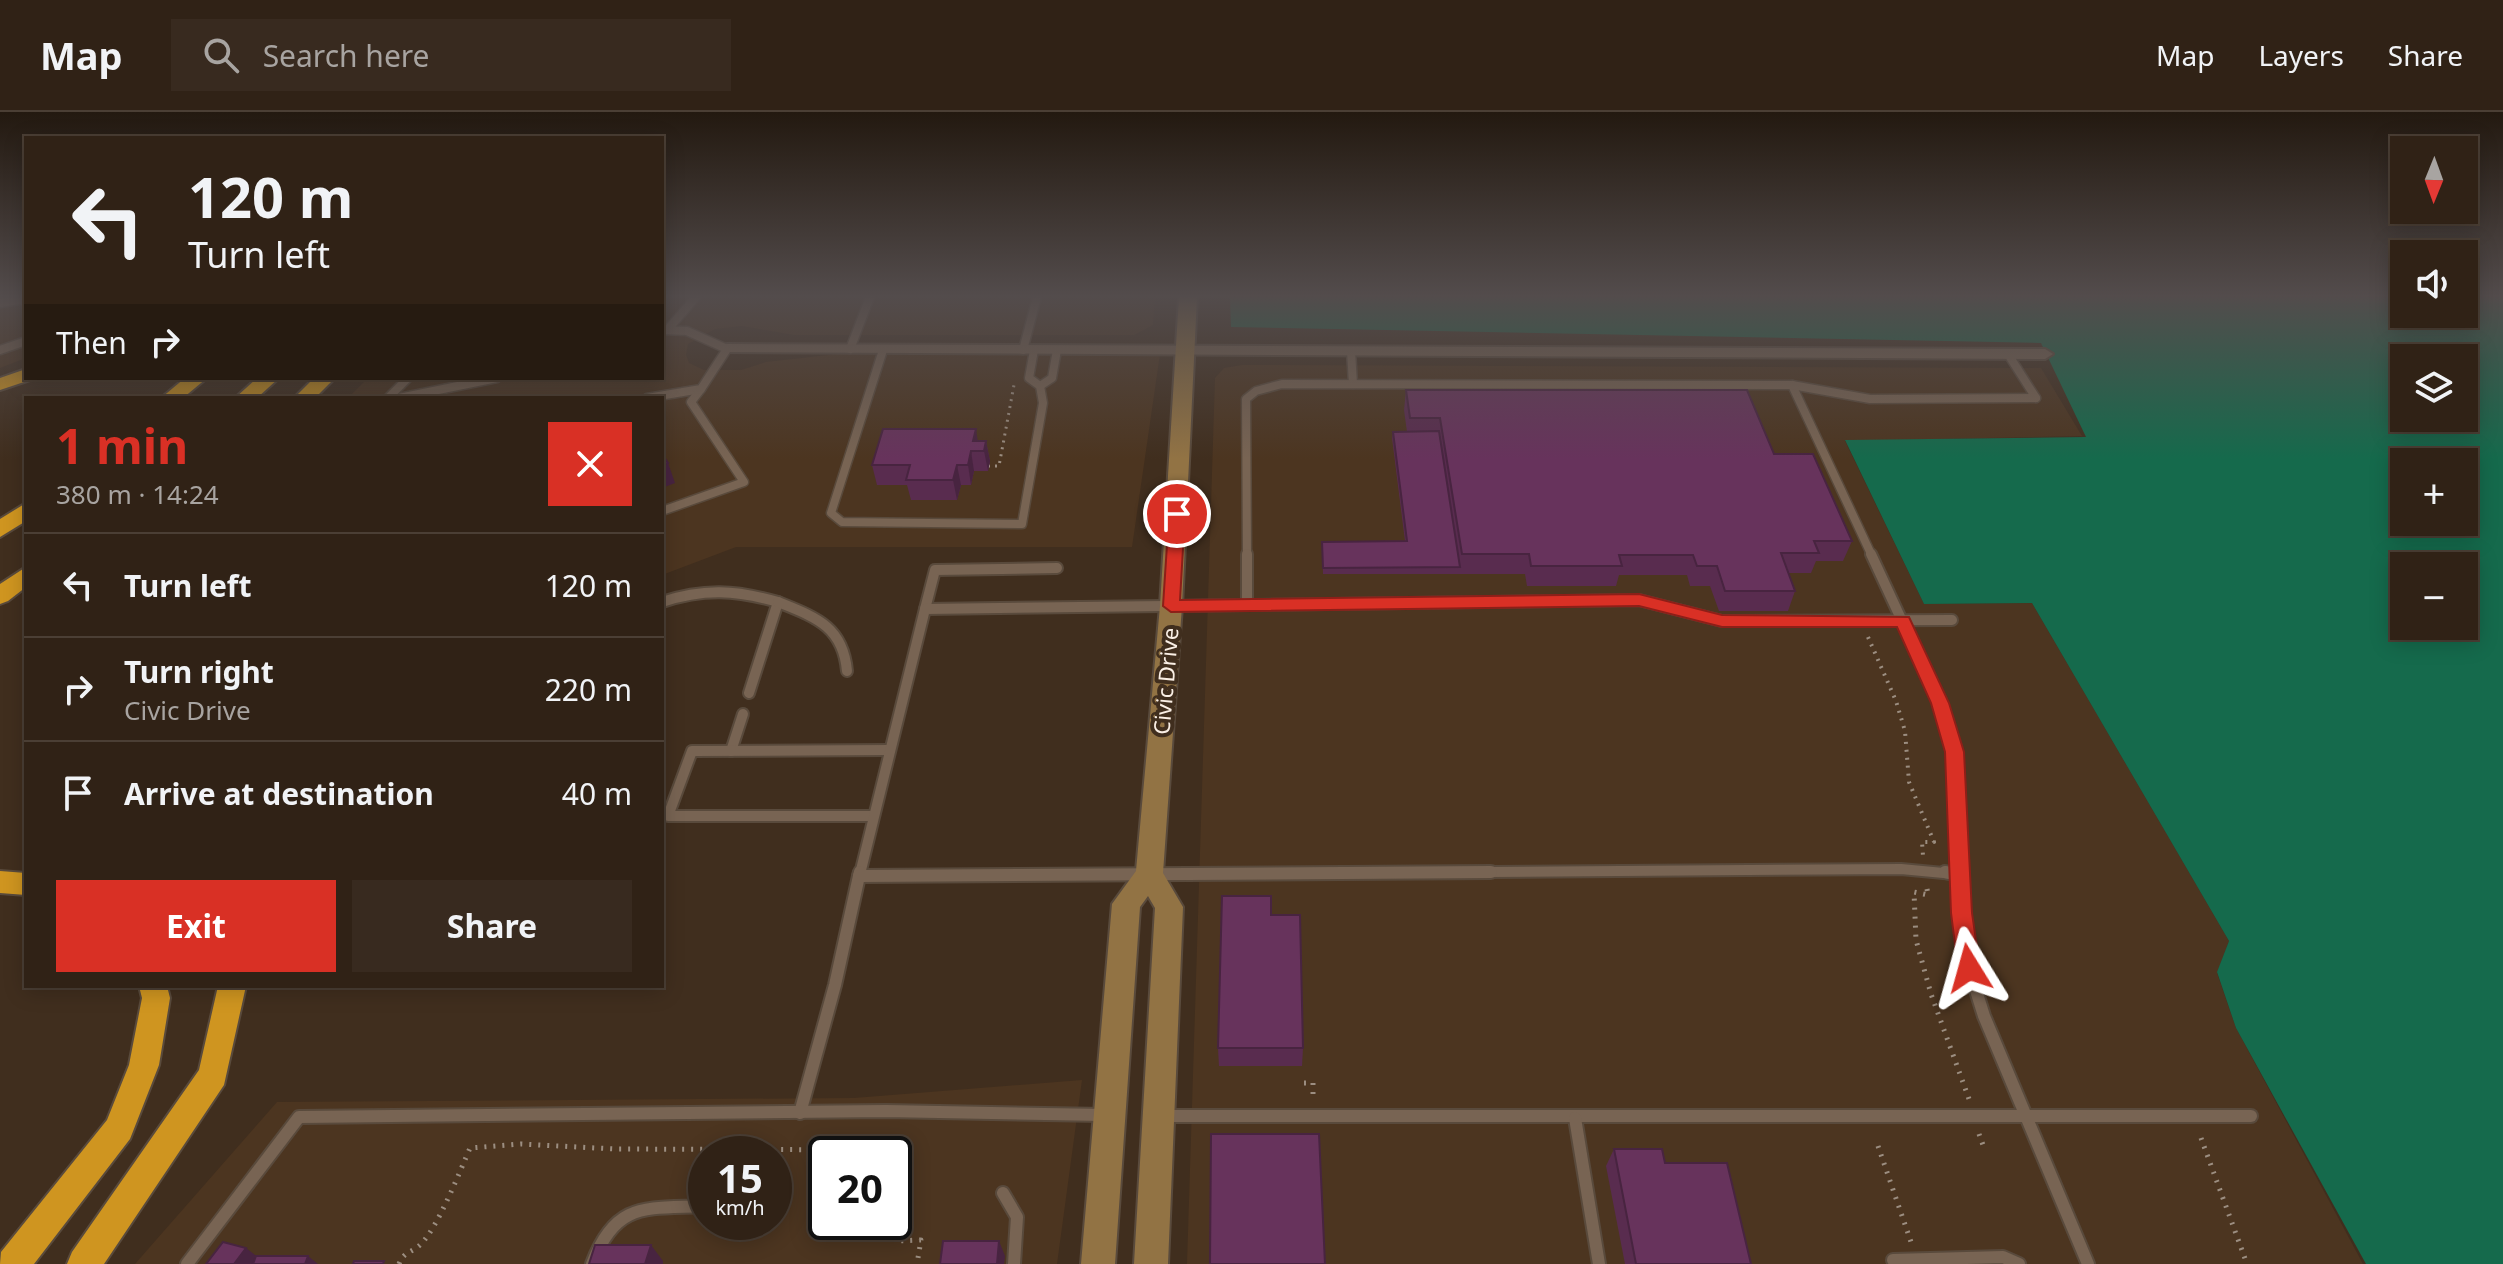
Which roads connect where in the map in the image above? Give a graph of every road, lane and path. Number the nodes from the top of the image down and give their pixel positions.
1 (883, 350) edge
2 (1028, 350) edge
3 (1057, 350) edge
4 (1185, 350) edge
5 (726, 351) edge
6 (1311, 351) edge
7 (1351, 351) junction
8 (2008, 354) junction
9 (2045, 354) dead end
10 (24, 376) edge
11 (1014, 378) dead end
12 (194, 380) edge
13 (267, 380) edge
14 (323, 380) edge
15 (406, 380) edge
16 (487, 380) edge
17 (0, 384) edge
18 (1353, 384) junction
19 (1792, 385) junction
20 (1040, 386) junction
21 (701, 389) junction
22 (174, 396) edge
23 (247, 396) edge
24 (306, 396) edge
25 (390, 396) edge
26 (409, 396) edge
27 (659, 396) edge
28 (988, 466) edge
29 (664, 510) edge
30 (24, 512) edge
31 (0, 530) edge
32 (1057, 568) dead end
33 (24, 577) edge
34 (0, 596) edge
35 (664, 601) edge
36 (778, 602) junction
37 (1247, 604) junction
38 (1171, 606) junction
39 (925, 609) junction
40 (1952, 620) dead end
41 (1903, 621) junction
42 (847, 671) dead end
43 (749, 693) dead end
44 (743, 714) dead end
45 (890, 750) junction
46 (731, 751) junction
47 (665, 816) edge
48 (873, 816) junction
49 (1149, 874) junction
50 (1960, 875) junction
51 (859, 876) junction
52 (0, 882) edge
53 (24, 884) edge
54 (154, 988) edge
55 (232, 988) edge
56 (800, 1113) junction
57 (1109, 1115) junction
58 (2026, 1115) junction
59 (1159, 1116) junction
60 (2251, 1116) dead end
61 (1575, 1118) junction
62 (2201, 1138) dead end
63 (1878, 1146) dead end
64 (1003, 1193) dead end
65 (688, 1207) edge
66 (1916, 1259) junction
67 (1893, 1260) dead end
68 (13, 1264) edge
69 (84, 1264) edge
70 (187, 1264) edge
71 (399, 1264) edge
72 (592, 1264) edge
73 (917, 1264) edge
74 (1014, 1264) edge
75 (1098, 1264) edge
76 (1151, 1264) edge
77 (1599, 1264) edge
78 (2019, 1264) edge
79 (2088, 1264) edge
80 (2247, 1264) edge

1 - 20 lane
2 - 20 lane
3 - 20 lane
4 - 38 street, Civic Drive
5 - 21 lane
6 - 7 street
7 - 8 street
7 - 18 lane
8 - 9 street
8 - 19 lane
10 - 17 highway
11 - 28 path
12 - 22 highway
13 - 23 highway
14 - 24 highway
15 - 25 lane
16 - 26 lane
18 - 19 lane
18 - 37 lane
19 - 41 lane
21 - 27 lane
21 - 29 lane
30 - 31 highway
32 - 39 lane
33 - 34 highway
35 - 36 lane
36 - 42 lane
36 - 43 lane
37 - 38 lane
37 - 41 lane
38 - 39 lane
38 - 49 street, Civic Drive
39 - 45 lane
40 - 41 lane
41 - 50 lane
44 - 46 lane
45 - 46 lane
45 - 48 lane
46 - 47 lane
47 - 48 lane
48 - 51 lane
49 - 50 lane
49 - 51 lane
49 - 57 street
49 - 59 street
50 - 58 lane
51 - 56 lane
52 - 53 highway
54 - 68 highway
55 - 69 highway
56 - 57 lane
56 - 70 lane
57 - 75 street
58 - 60 lane
58 - 61 lane
58 - 79 lane
59 - 61 lane
59 - 76 street
61 - 77 lane
62 - 80 path
63 - 66 path
64 - 74 lane
65 - 72 lane
66 - 67 lane
66 - 78 lane
71 - 73 path

